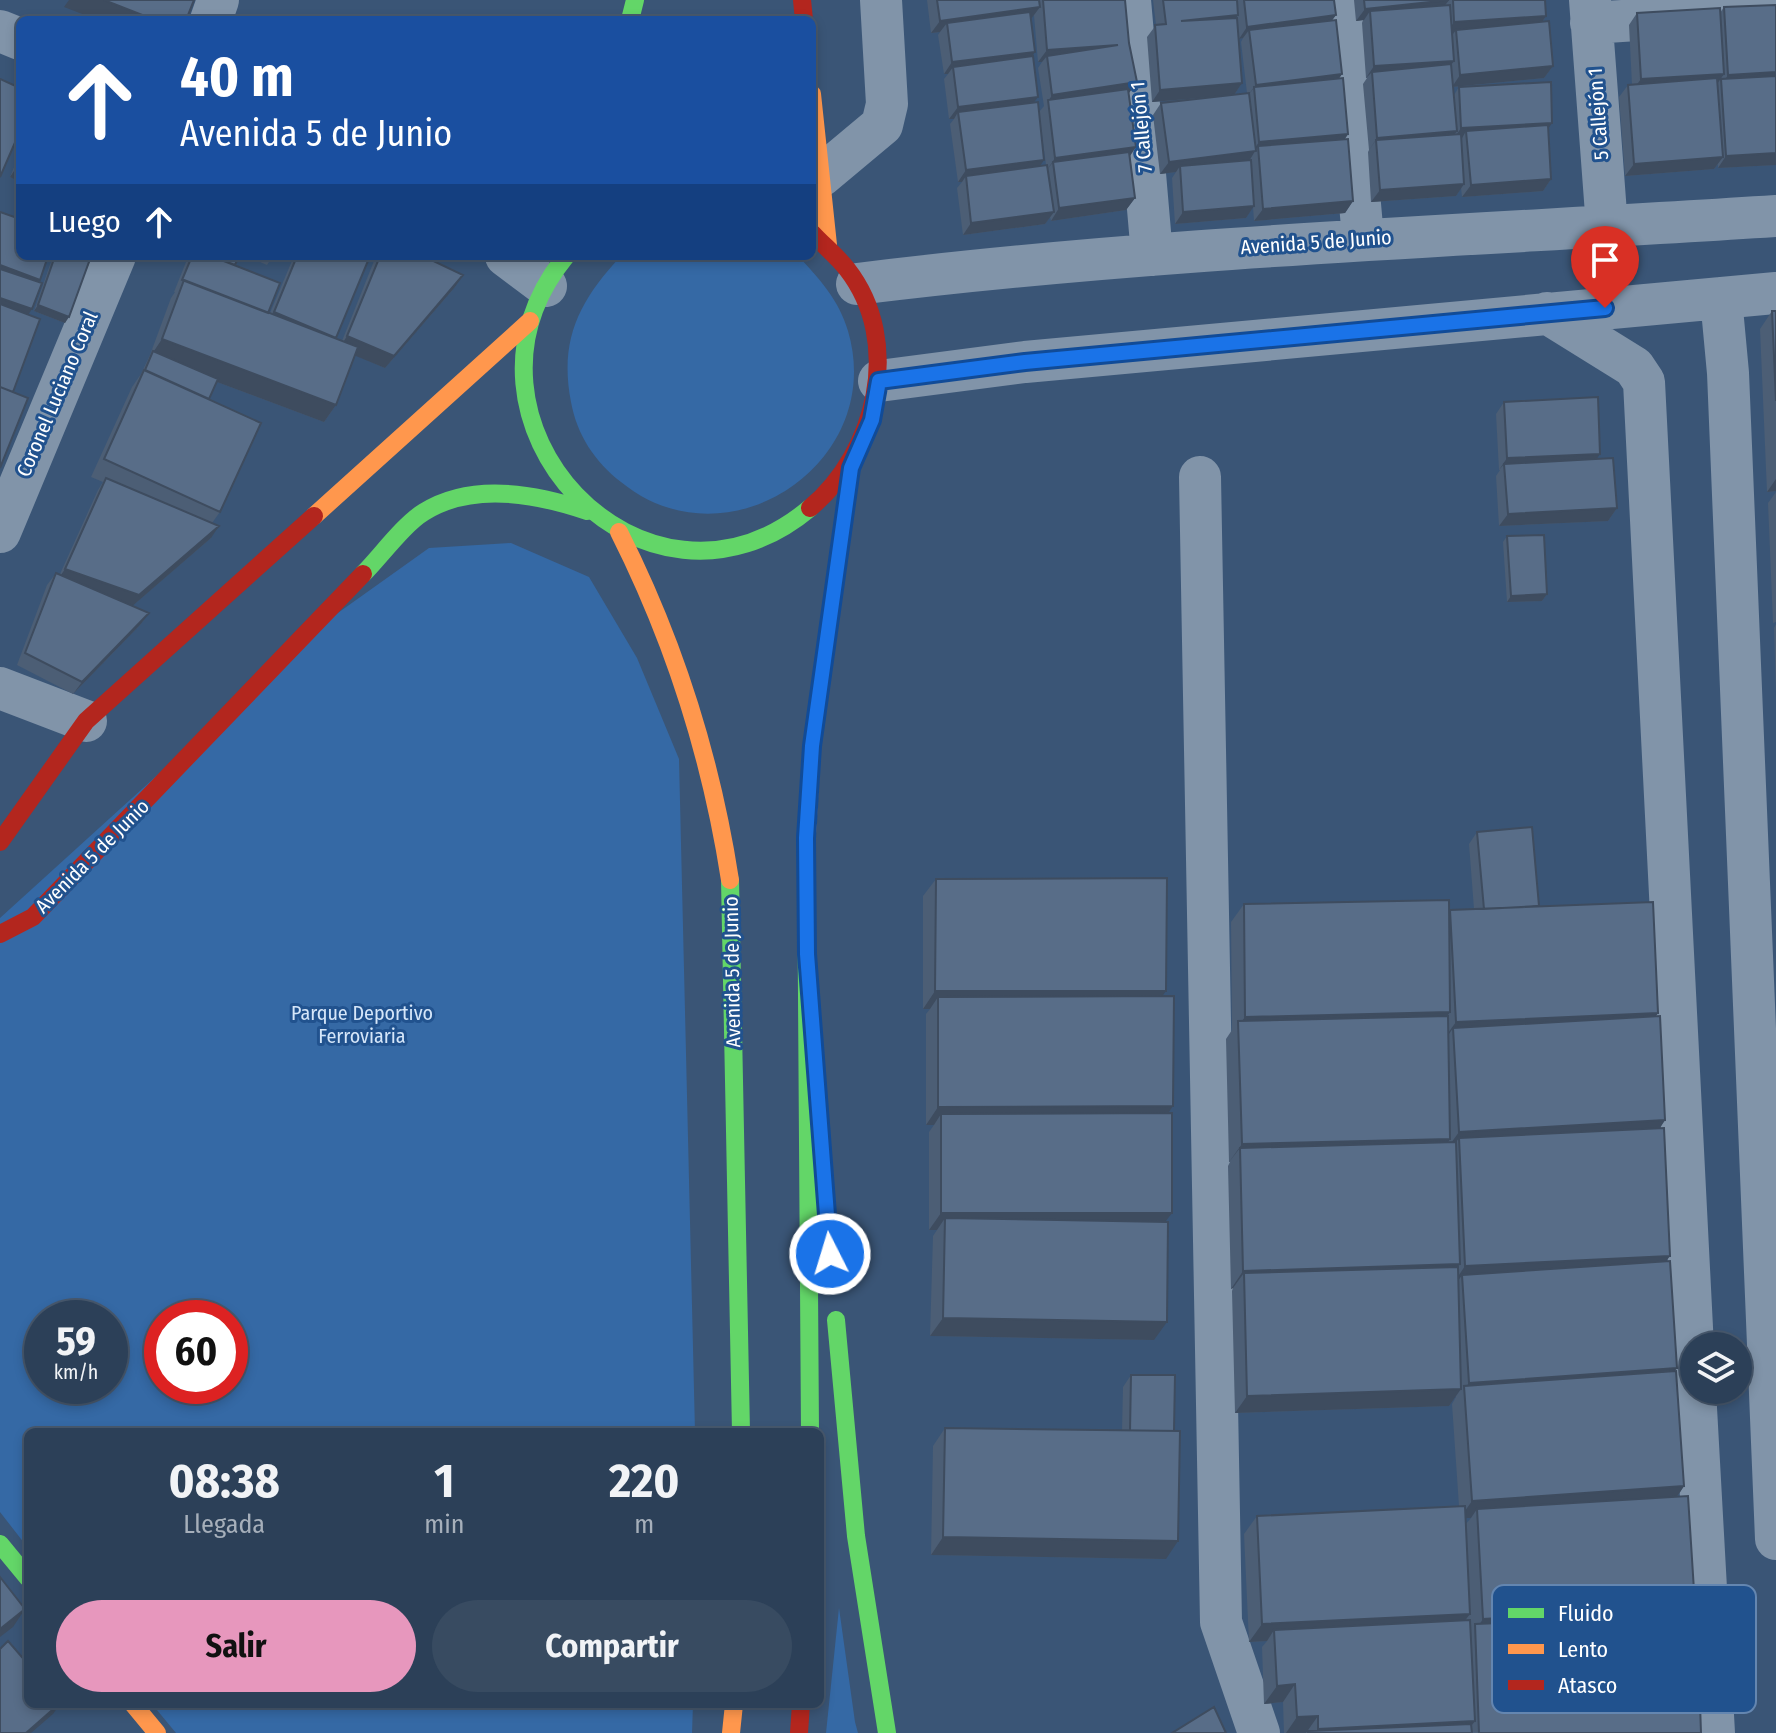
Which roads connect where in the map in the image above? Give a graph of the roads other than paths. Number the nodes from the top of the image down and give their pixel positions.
1 (881, 0) edge
2 (1130, 0) edge
3 (1342, 0) edge
4 (1776, 11) edge
5 (1590, 12) edge
6 (816, 130) edge
7 (821, 176) junction
8 (1776, 216) edge
9 (1607, 227) junction
10 (816, 236) edge
11 (1363, 238) junction
12 (828, 245) junction
13 (1152, 255) junction
14 (113, 260) edge
15 (515, 260) edge
16 (552, 277) edge
17 (857, 284) junction
18 (1776, 293) edge
19 (1721, 298) junction
20 (1547, 313) junction
21 (879, 381) junction
22 (851, 468) junction
23 (1200, 477) dead end
24 (589, 512) junction
25 (0, 532) edge
26 (619, 532) junction
27 (0, 688) edge
28 (86, 721) junction
29 (0, 842) edge
30 (0, 934) edge
31 (807, 954) junction
32 (827, 1217) dead end
33 (834, 1295) dead end
34 (1692, 1332) edge
35 (1696, 1404) edge
36 (741, 1428) edge
37 (810, 1428) edge
38 (1776, 1539) edge
39 (0, 1544) edge
40 (24, 1573) edge
41 (1706, 1585) edge
42 (734, 1708) edge
43 (801, 1708) edge
44 (1713, 1713) edge
45 (731, 1733) edge
46 (799, 1733) edge
47 (887, 1733) edge
48 (1259, 1733) edge
49 (1714, 1733) edge

1 - 7 street
2 - 13 street, 7 Callejón 1
3 - 11 street
4 - 5 street
5 - 9 street, 5 Callejón 1
6 - 7 main road
7 - 12 main road
8 - 9 street, Avenida 5 de Junio
9 - 11 street, Avenida 5 de Junio
10 - 12 main road
11 - 13 street, Avenida 5 de Junio
12 - 17 main road
13 - 17 street, Avenida 5 de Junio
14 - 25 street, Coronel Luciano Coral
15 - 16 street
16 - 24 main road
16 - 28 main road
17 - 21 main road
18 - 19 street
19 - 20 street
19 - 38 street
20 - 21 street
20 - 34 street
21 - 22 main road
22 - 26 main road
22 - 31 main road
23 - 48 street
24 - 26 main road
24 - 30 main road, Avenida 5 de Junio
26 - 36 main road, Avenida 5 de Junio
27 - 28 street
28 - 29 main road
31 - 32 main road
31 - 37 main road
33 - 47 main road
35 - 41 street
39 - 40 main road
42 - 45 main road
43 - 46 main road
44 - 49 street

